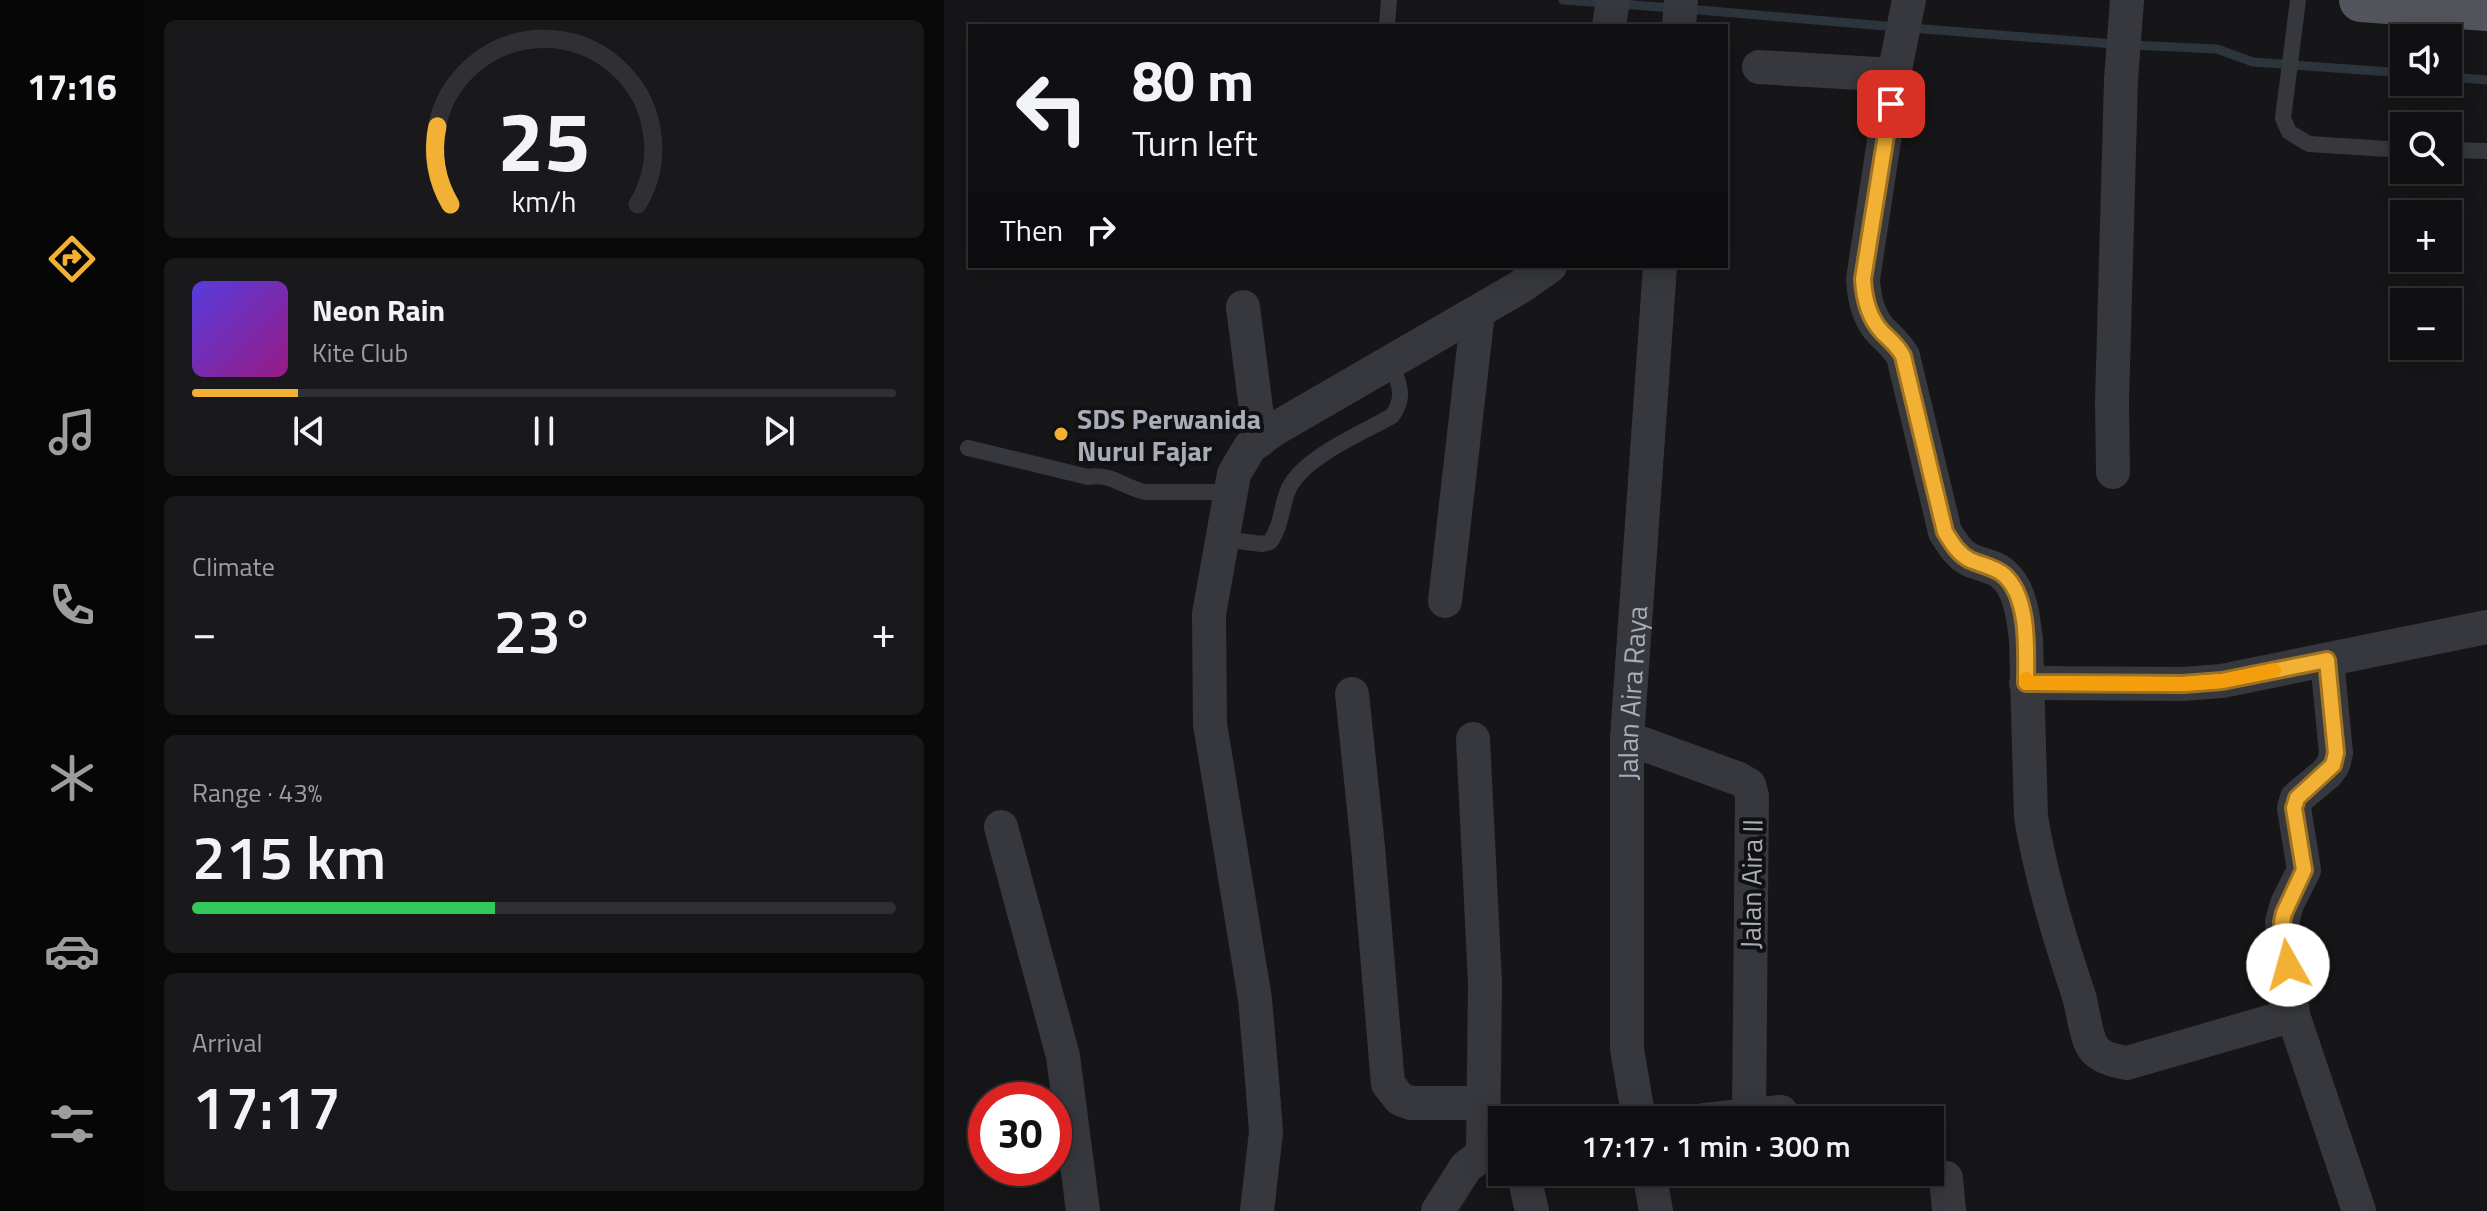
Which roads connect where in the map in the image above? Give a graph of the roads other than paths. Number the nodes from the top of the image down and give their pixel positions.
1 (1389, 0) edge
2 (1613, 0) edge
3 (1681, 0) edge
4 (2298, 0) edge
5 (2361, 0) edge
6 (2373, 0) edge
7 (1909, 3) edge
8 (2126, 7) edge
9 (2487, 9) edge
10 (1387, 22) edge
11 (1609, 24) edge
12 (1679, 24) edge
13 (1759, 67) dead end
14 (1895, 70) junction
15 (2390, 149) edge
16 (2462, 150) edge
17 (2487, 151) edge
18 (1547, 268) edge
19 (1660, 268) edge
20 (1243, 307) dead end
21 (1478, 312) junction
22 (1391, 361) junction
23 (1260, 440) junction
24 (968, 448) dead end
25 (2113, 472) dead end
26 (1231, 492) junction
27 (1223, 539) junction
28 (1445, 601) dead end
29 (2487, 627) edge
30 (2327, 660) junction
31 (2026, 683) junction
32 (1352, 694) dead end
33 (1627, 738) junction
34 (1473, 739) dead end
35 (1001, 827) dead end
36 (2293, 1015) junction
37 (1483, 1103) junction
38 (1637, 1106) edge
39 (1765, 1106) edge
40 (1488, 1130) edge
41 (1488, 1154) edge
42 (1526, 1186) edge
43 (1652, 1186) edge
44 (1083, 1211) edge
45 (1257, 1211) edge
46 (1438, 1211) edge
47 (1532, 1211) edge
48 (1656, 1211) edge
49 (2359, 1211) edge

1 - 10 lane
2 - 11 street
3 - 12 street
4 - 15 lane
5 - 6 main road
6 - 9 main road
7 - 14 street
8 - 25 street
13 - 14 street
14 - 31 street
16 - 17 lane
18 - 21 street
19 - 33 street, Jalan Aira Raya
20 - 23 street
21 - 22 street
21 - 28 street
22 - 23 street
22 - 27 lane
23 - 26 street
24 - 26 lane
26 - 27 street
27 - 45 street
29 - 30 street
30 - 31 street
30 - 36 street
31 - 36 street
32 - 37 street
33 - 38 street, Jalan Aira Raya
33 - 39 street, Jalan Aira II
34 - 37 street
35 - 44 street
36 - 49 street
37 - 40 street
41 - 46 street
42 - 47 street
43 - 48 street

